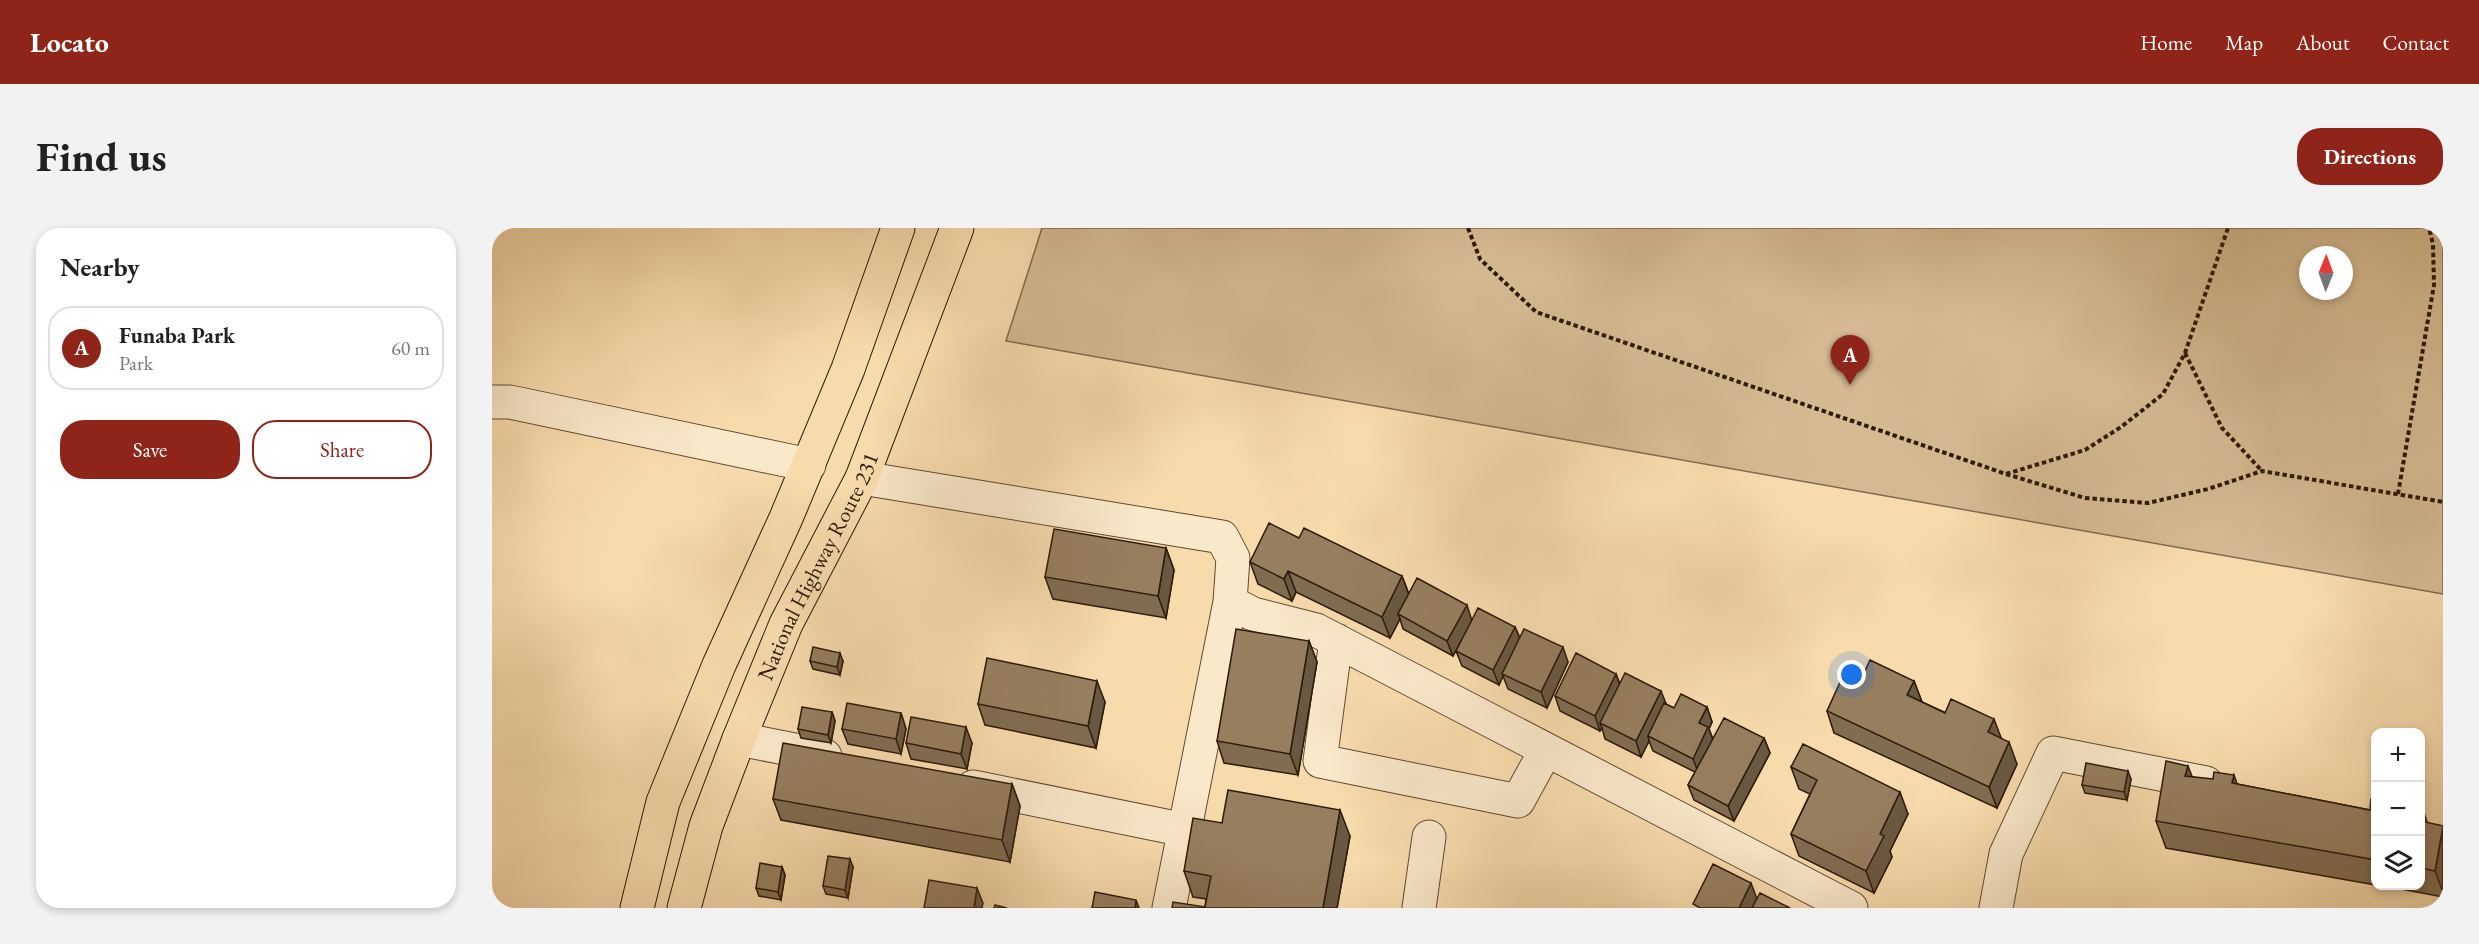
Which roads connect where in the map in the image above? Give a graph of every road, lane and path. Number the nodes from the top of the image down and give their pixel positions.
1 (898, 228) edge
2 (957, 228) edge
3 (1468, 228) edge
4 (2228, 228) edge
5 (2429, 228) edge
6 (2185, 353) junction
7 (492, 402) edge
8 (808, 465) junction
9 (2262, 471) junction
10 (2006, 474) junction
11 (862, 478) junction
12 (2398, 494) junction
13 (2443, 502) edge
14 (1230, 602) junction
15 (1326, 635) junction
16 (739, 739) junction
17 (1546, 750) junction
18 (856, 763) edge
19 (938, 779) edge
20 (2237, 789) edge
21 (1185, 830) junction
22 (1429, 837) dead end
23 (637, 908) edge
24 (684, 908) edge
25 (1169, 908) edge
26 (1419, 908) edge
27 (1851, 908) edge
28 (1996, 908) edge

1 - 8 highway
2 - 11 highway, National Highway Route 231
3 - 10 path
4 - 6 path
5 - 12 path
6 - 9 path
6 - 10 path
7 - 8 street
8 - 23 highway
9 - 10 path
9 - 12 path
11 - 14 street
11 - 16 highway, National Highway Route 231
12 - 13 path
14 - 15 street
14 - 21 street
15 - 17 street
15 - 17 street
16 - 18 street
16 - 24 highway, National Highway Route 231
17 - 27 street
19 - 21 street
20 - 28 street
21 - 25 street
22 - 26 street

